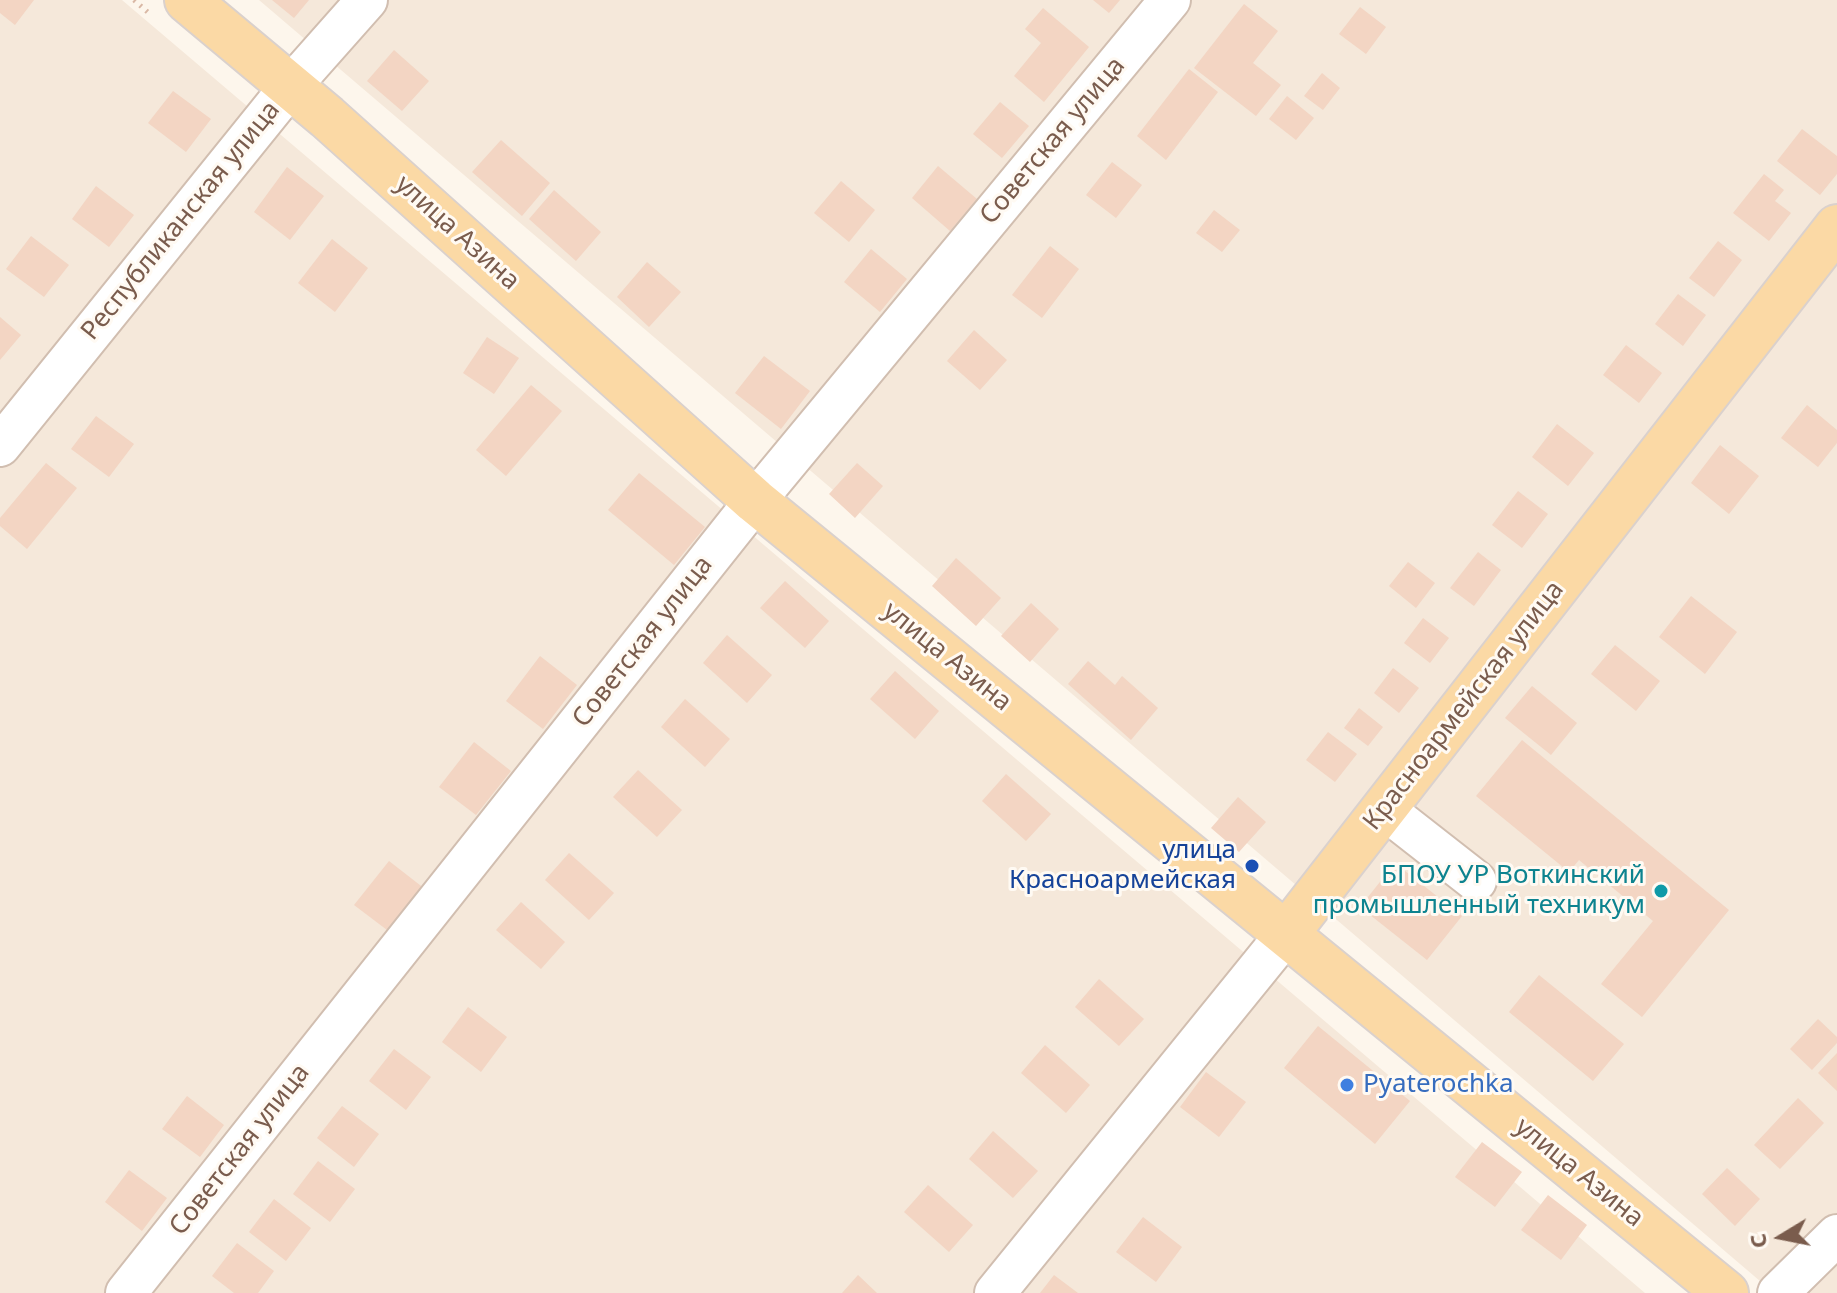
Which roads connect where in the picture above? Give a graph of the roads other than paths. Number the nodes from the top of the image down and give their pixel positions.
1 (187, 0) edge
2 (367, 0) edge
3 (1170, 0) edge
4 (289, 88) junction
5 (1837, 227) edge
6 (0, 446) edge
7 (755, 501) junction
8 (1384, 809) junction
9 (1476, 881) dead end
10 (1287, 933) junction
11 (1837, 1235) edge
12 (126, 1293) edge
13 (995, 1293) edge
14 (1726, 1293) edge
15 (1778, 1293) edge

1 - 4 main road, улица Азина
2 - 4 street, Республиканская улица
3 - 7 street, Советская улица
4 - 6 street, Республиканская улица
4 - 7 main road, улица Азина
5 - 8 main road, Красноармейская улица
7 - 10 main road, улица Азина
7 - 12 street, Советская улица
8 - 9 street
8 - 10 main road, Красноармейская улица
10 - 13 street, Красноармейская улица
10 - 14 main road, улица Азина
11 - 15 street

